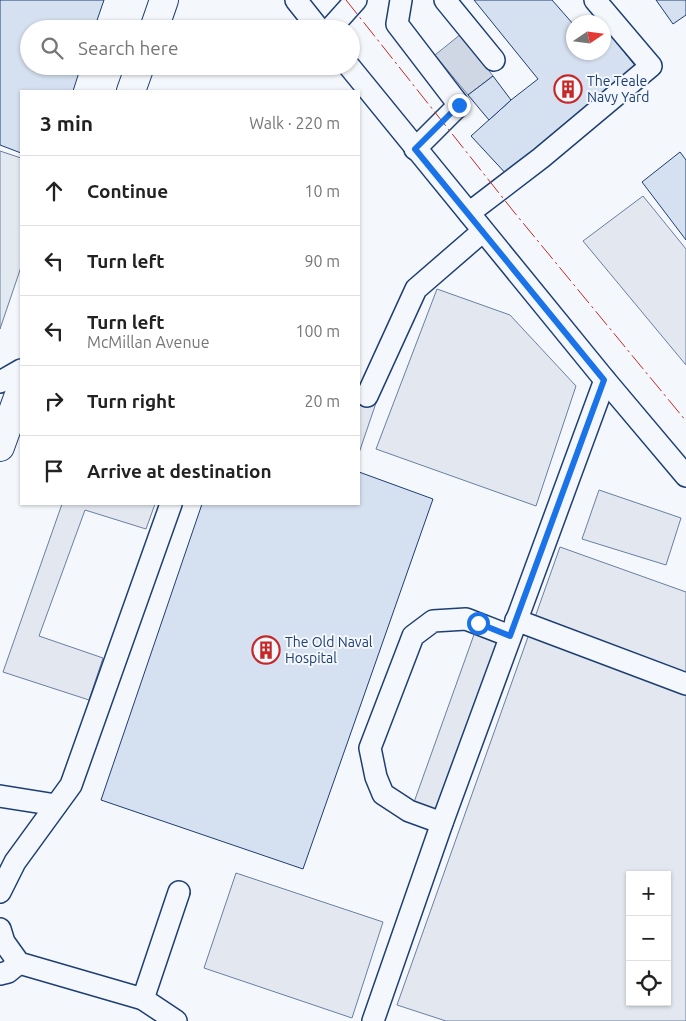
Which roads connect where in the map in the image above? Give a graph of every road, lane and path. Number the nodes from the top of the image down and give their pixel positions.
1 (164, 0) edge
2 (296, 0) edge
3 (356, 0) edge
4 (401, 0) edge
5 (446, 0) edge
6 (595, 0) edge
7 (157, 20) edge
8 (312, 20) edge
9 (338, 20) edge
10 (494, 60) dead end
11 (137, 75) edge
12 (356, 75) edge
13 (131, 90) edge
14 (415, 149) junction
15 (469, 213) junction
16 (483, 231) junction
17 (20, 371) edge
18 (604, 380) junction
19 (0, 382) edge
20 (20, 392) edge
21 (367, 396) dead end
22 (0, 447) edge
23 (686, 476) edge
24 (172, 505) edge
25 (513, 628) junction
26 (686, 684) edge
27 (0, 796) edge
28 (56, 805) junction
29 (442, 823) junction
30 (0, 887) edge
31 (179, 892) dead end
32 (0, 929) edge
33 (19, 964) junction
34 (0, 974) edge
35 (143, 999) junction
36 (176, 1021) edge
37 (373, 1021) edge

1 - 7 main road
2 - 8 street
3 - 9 street
4 - 14 street
5 - 10 street
6 - 15 street
11 - 13 main road
12 - 14 street
14 - 15 street
15 - 16 street
16 - 18 street
16 - 21 street
17 - 19 street
18 - 23 street
18 - 25 street
20 - 22 main road
24 - 28 street
25 - 26 street
25 - 29 street
25 - 29 street
27 - 28 street
28 - 30 street
29 - 37 street
31 - 35 street
32 - 33 street
33 - 34 street
33 - 35 street
35 - 36 street

